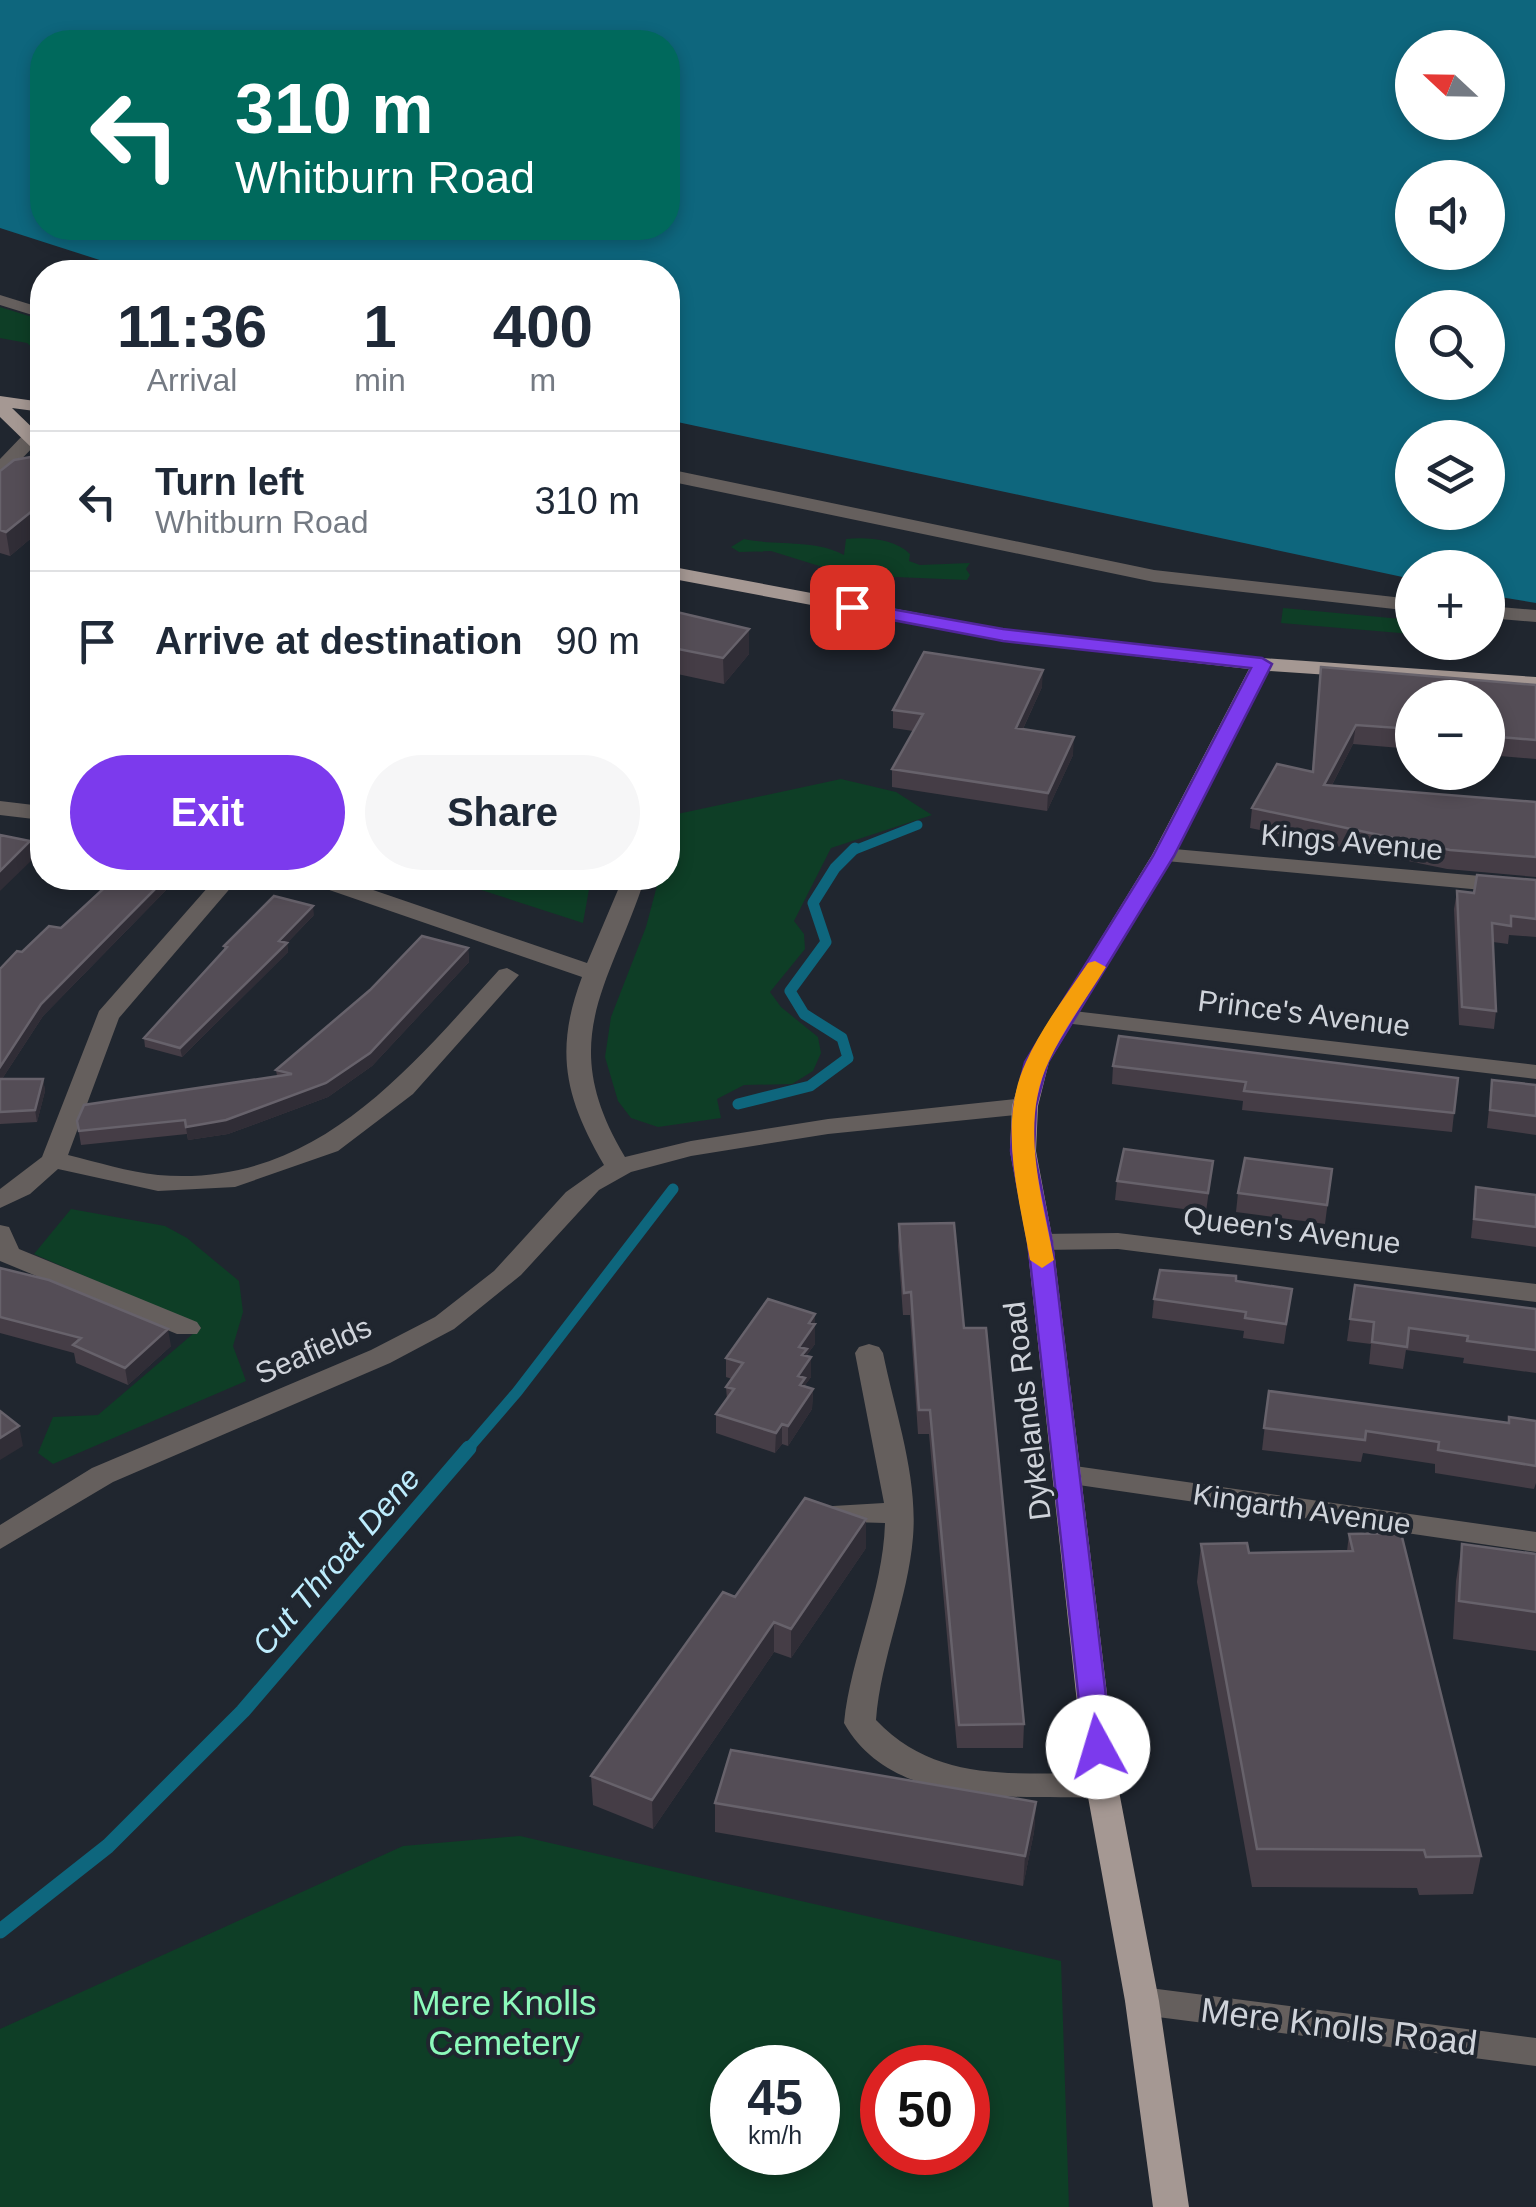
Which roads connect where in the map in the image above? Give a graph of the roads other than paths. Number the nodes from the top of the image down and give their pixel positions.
1 (0, 300) edge
2 (30, 309) edge
3 (0, 404) edge
4 (30, 406) edge
5 (30, 429) edge
6 (30, 442) edge
7 (30, 468) edge
8 (0, 470) edge
9 (680, 477) edge
10 (0, 480) edge
11 (680, 574) edge
12 (1395, 603) edge
13 (1505, 613) edge
14 (1536, 616) edge
15 (1262, 664) junction
16 (1536, 683) edge
17 (0, 808) edge
18 (30, 812) edge
19 (1164, 856) junction
20 (1536, 888) edge
21 (218, 890) edge
22 (352, 890) edge
23 (629, 890) edge
24 (596, 974) junction
25 (507, 975) dead end
26 (1065, 1017) junction
27 (1536, 1072) edge
28 (1025, 1106) junction
29 (53, 1160) junction
30 (618, 1167) junction
31 (0, 1200) edge
32 (0, 1233) edge
33 (1040, 1242) junction
34 (1536, 1293) edge
35 (187, 1328) dead end
36 (868, 1353) dead end
37 (1068, 1475) junction
38 (826, 1514) edge
39 (897, 1514) junction
40 (0, 1539) edge
41 (1536, 1542) edge
42 (1102, 1786) junction
43 (1142, 2000) junction
44 (1536, 2052) edge
45 (1171, 2207) edge

1 - 2 street
3 - 4 main road
3 - 5 main road
6 - 8 street
7 - 10 street
9 - 12 street
11 - 15 main road
13 - 14 street
15 - 16 main road
15 - 19 main road, Dykelands Road
17 - 18 street
19 - 20 street, Kings Avenue
19 - 26 main road, Dykelands Road
21 - 29 street
22 - 24 street
23 - 24 street
24 - 30 street
25 - 29 street
26 - 27 street, Prince's Avenue
26 - 28 main road, Dykelands Road
28 - 30 street
28 - 33 main road, Dykelands Road
29 - 31 street
30 - 40 street, Seafields
32 - 35 street
33 - 34 street, Queen's Avenue
33 - 37 main road, Dykelands Road
36 - 39 street
37 - 41 street, Kingarth Avenue
37 - 42 main road, Dykelands Road
38 - 39 street
39 - 42 street
42 - 43 main road, Dykelands Road
43 - 44 street, Mere Knolls Road
43 - 45 main road, Dykelands Road

